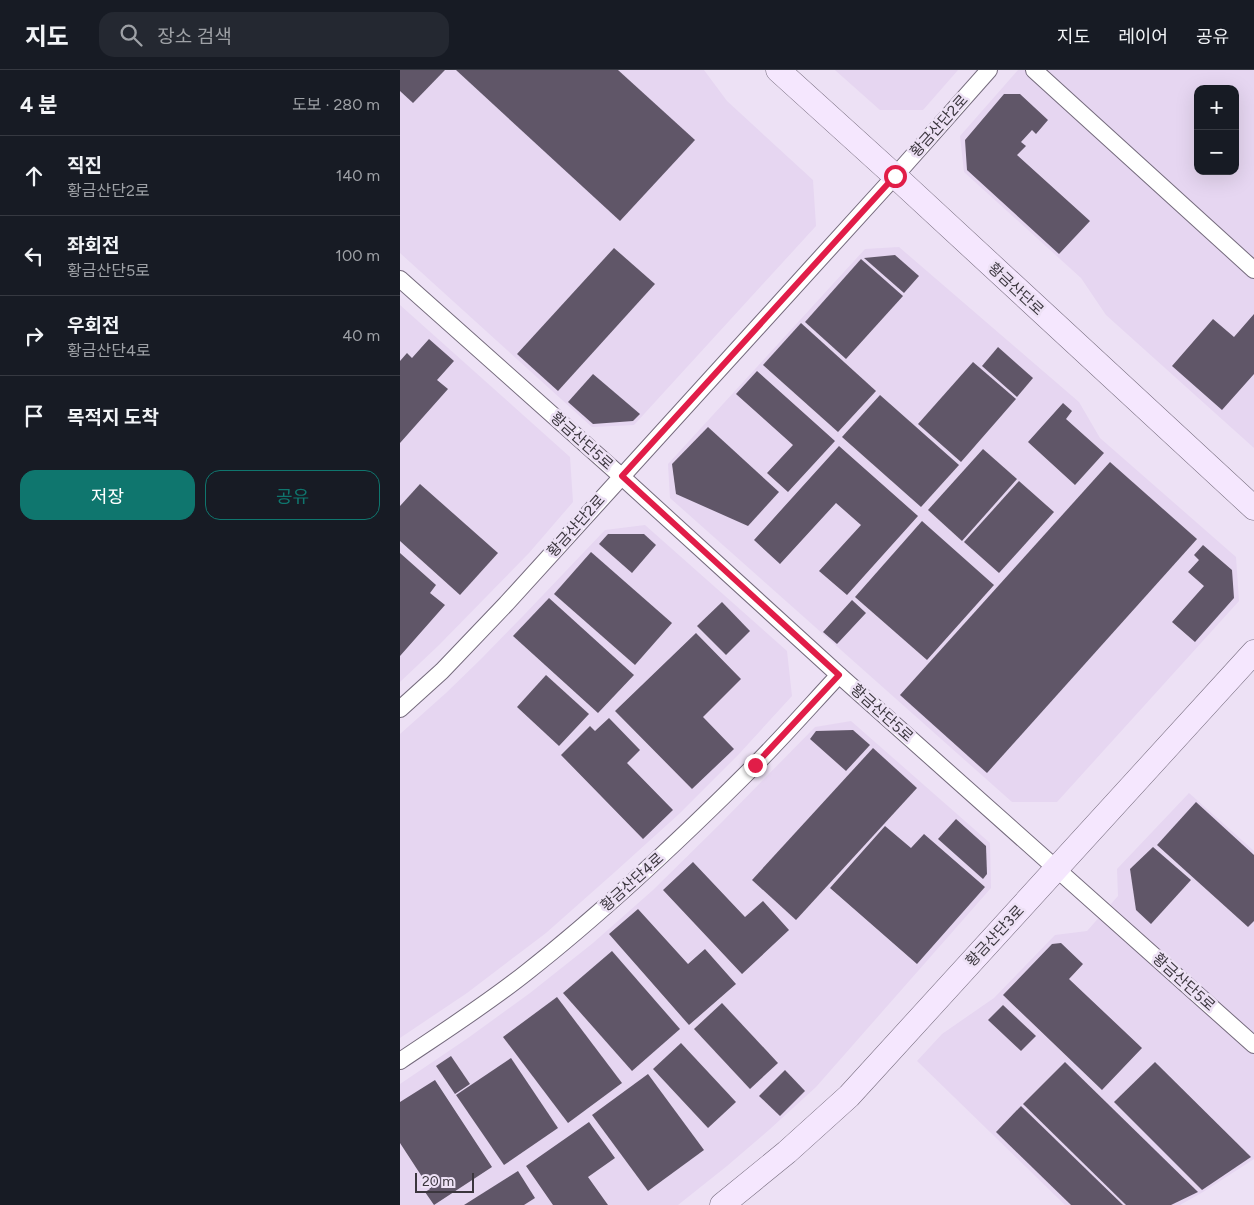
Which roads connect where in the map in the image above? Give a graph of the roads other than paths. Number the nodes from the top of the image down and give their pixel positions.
1 (778, 70) edge
2 (989, 70) edge
3 (1034, 70) edge
4 (895, 176) junction
5 (1254, 270) edge
6 (400, 279) edge
7 (622, 476) junction
8 (1254, 508) edge
9 (1254, 652) edge
10 (839, 675) junction
11 (400, 709) edge
12 (1057, 869) junction
13 (1254, 1044) edge
14 (400, 1061) edge
15 (722, 1205) edge

1 - 4 street, 황금산단로
2 - 4 street, 황금산단2로
3 - 5 street
4 - 7 street, 황금산단2로
4 - 8 street, 황금산단로
6 - 7 street, 황금산단5로
7 - 10 street, 황금산단5로
7 - 11 street, 황금산단2로
9 - 12 street, 황금산단3로
10 - 12 street, 황금산단5로
10 - 14 street, 황금산단4로
12 - 13 street, 황금산단5로
12 - 15 street, 황금산단3로

